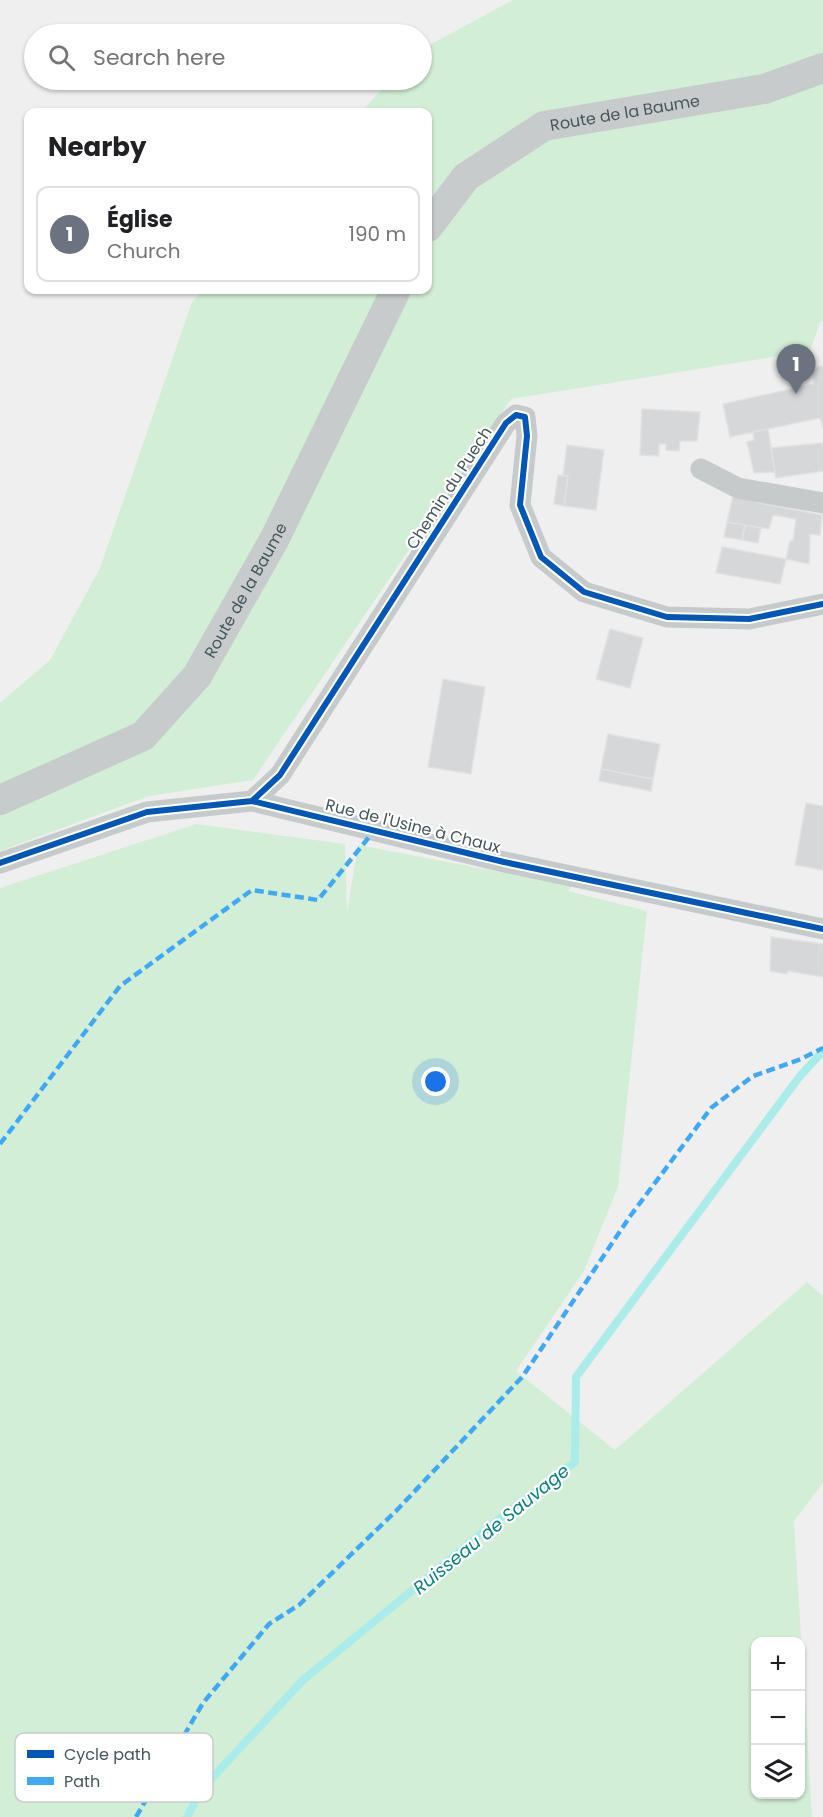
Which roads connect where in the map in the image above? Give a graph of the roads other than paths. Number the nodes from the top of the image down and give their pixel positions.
1 (823, 68) edge
2 (432, 222) edge
3 (394, 294) edge
4 (701, 470) dead end
5 (823, 503) edge
6 (823, 604) edge
7 (0, 800) edge
8 (252, 801) junction
9 (0, 863) edge
10 (823, 929) edge

1 - 2 main road, Route de la Baume
3 - 7 main road, Route de la Baume
4 - 5 street
6 - 8 street, Chemin du Puech
8 - 9 street, Rue de l'Usine à Chaux
8 - 10 street, Rue de l'Usine à Chaux

